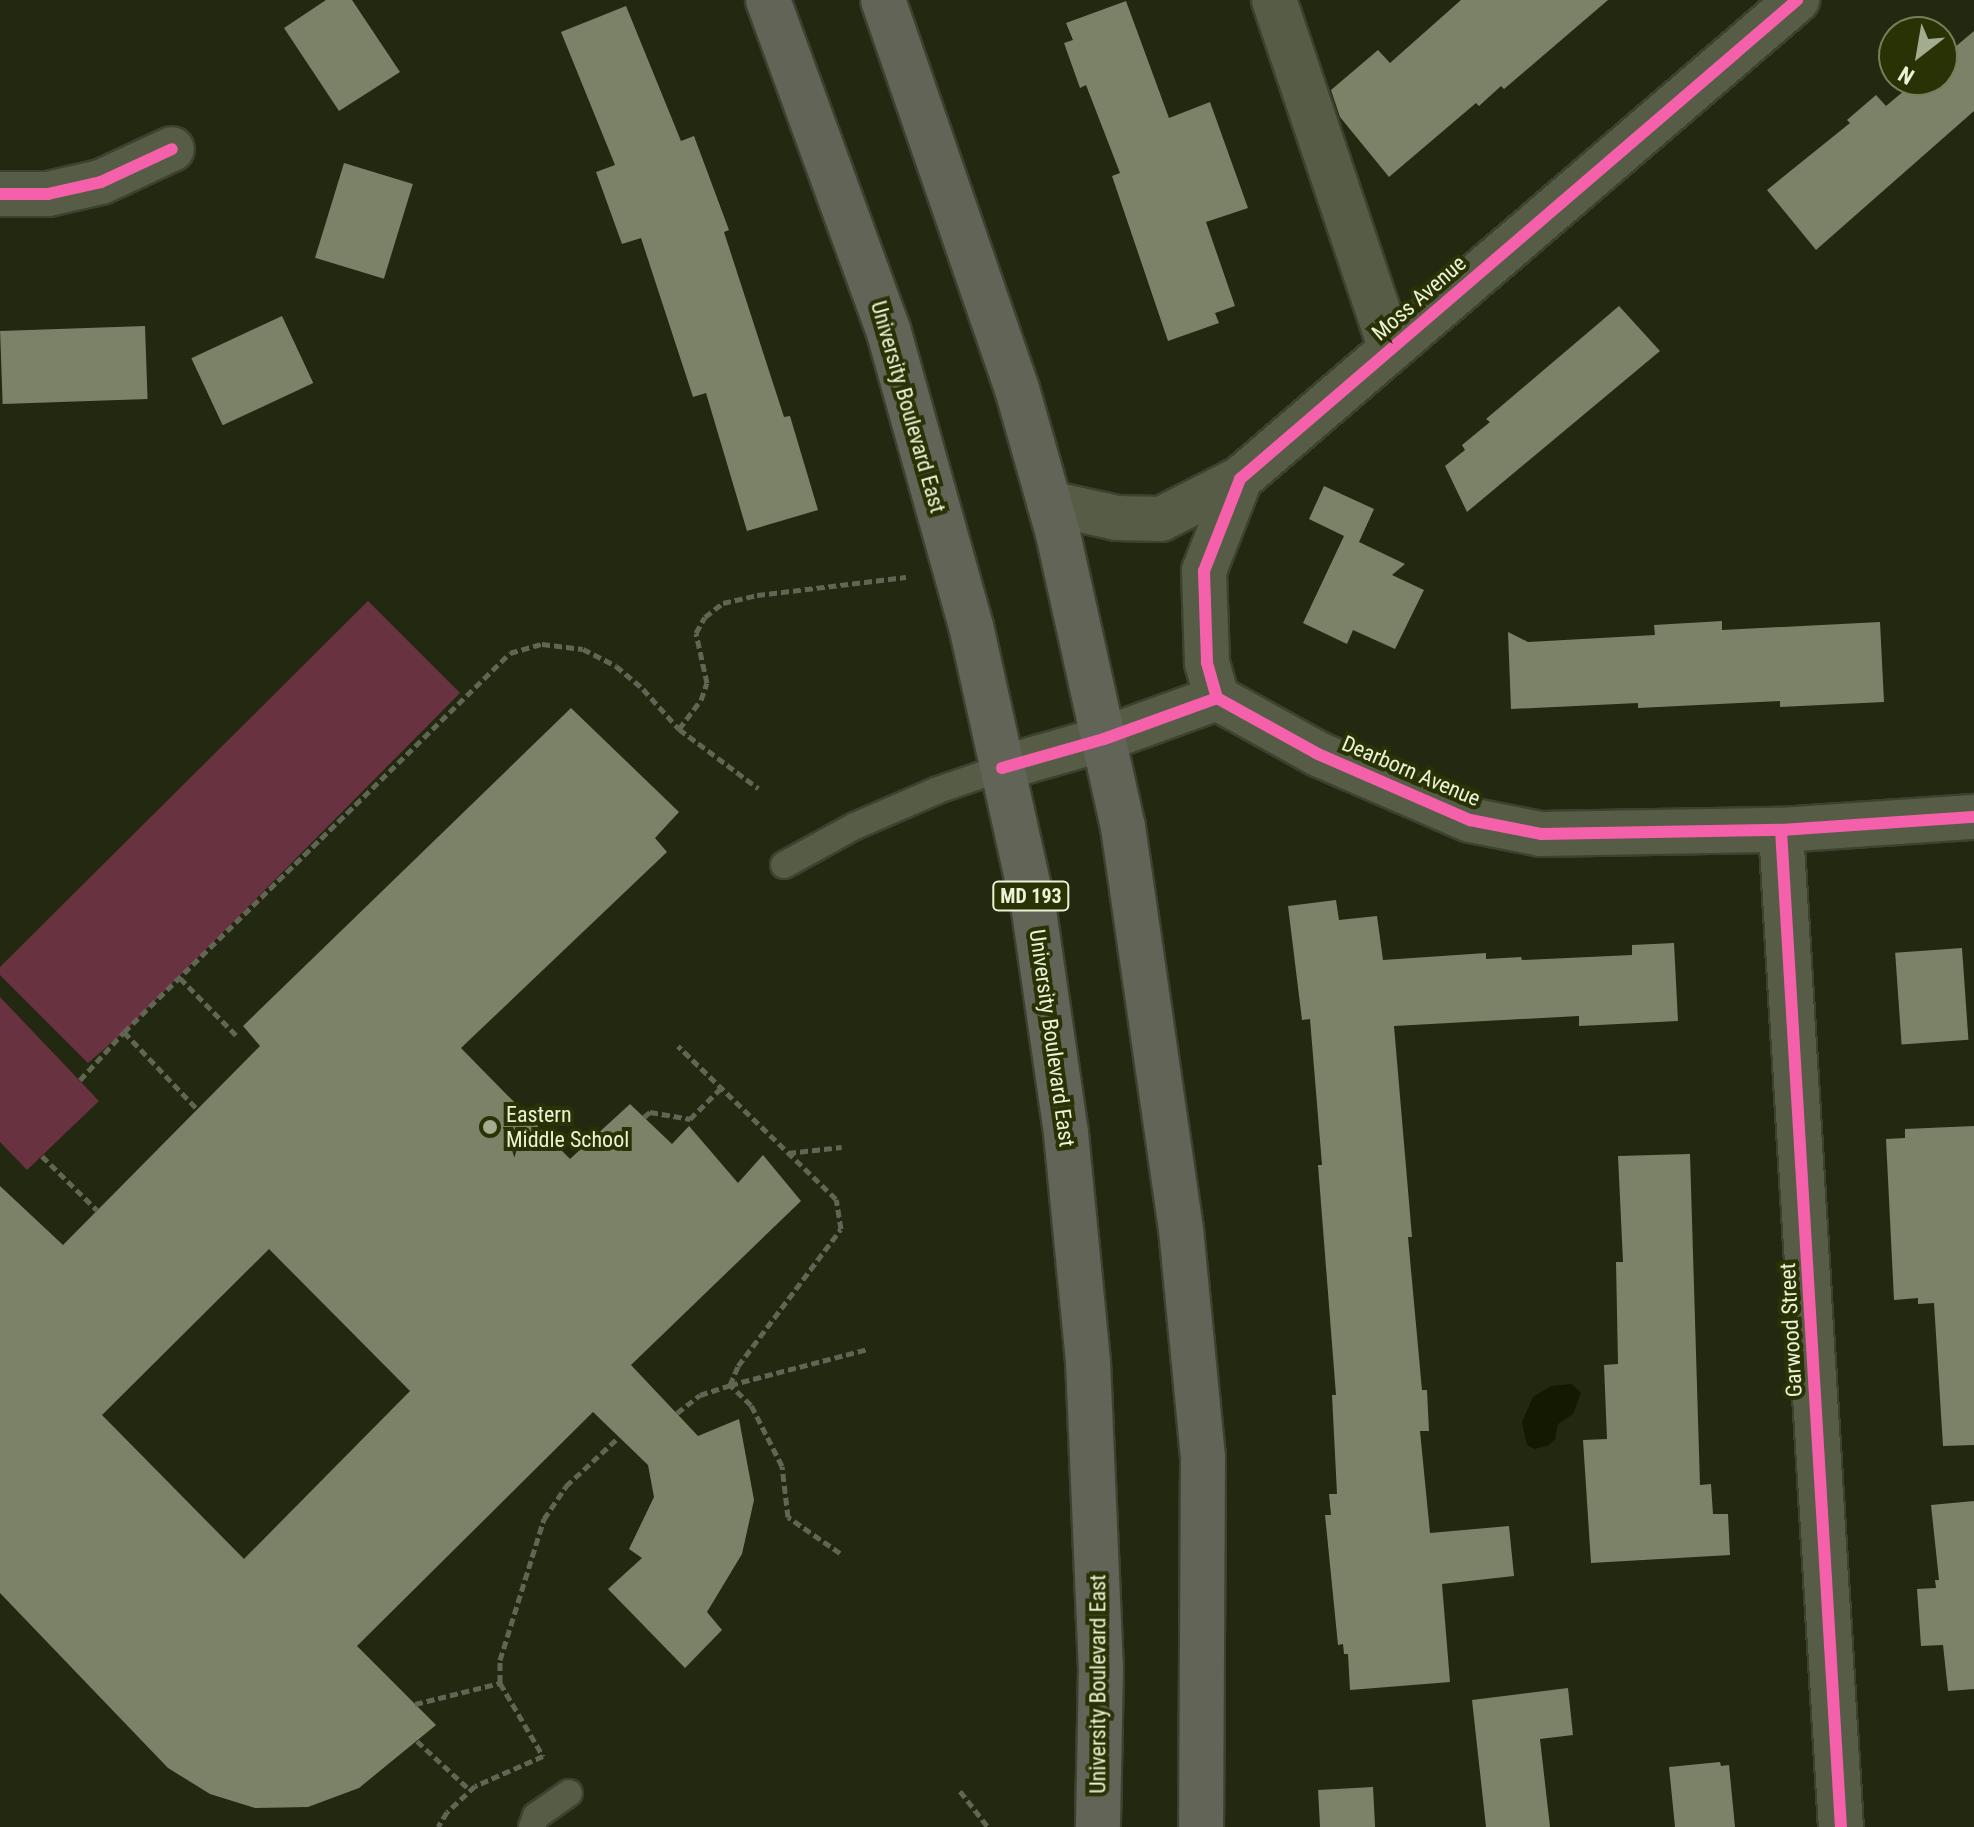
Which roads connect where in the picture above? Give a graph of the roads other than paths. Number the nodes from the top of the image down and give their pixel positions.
1 (768, 0) edge
2 (883, 0) edge
3 (1274, 0) edge
4 (1797, 0) edge
5 (172, 149) dead end
6 (0, 194) edge
7 (1391, 349) junction
8 (1240, 479) junction
9 (1049, 503) junction
10 (1217, 698) junction
11 (1104, 739) junction
12 (1002, 768) junction
13 (1974, 817) edge
14 (1781, 830) junction
15 (784, 865) dead end
16 (569, 1793) dead end
17 (532, 1827) edge
18 (1098, 1827) edge
19 (1201, 1827) edge
20 (1841, 1827) edge

1 - 12 main road, University Boulevard East / MD 193
2 - 9 main road
3 - 7 street
4 - 7 street, Moss Avenue
5 - 6 street
7 - 8 street, Moss Avenue
8 - 9 street, Moss Avenue
8 - 10 street, Moss Avenue
9 - 11 main road
10 - 11 street
10 - 14 street, Dearborn Avenue
11 - 12 street
11 - 19 main road
12 - 15 lane
12 - 18 main road, University Boulevard East / MD 193
13 - 14 street, Dearborn Avenue
14 - 20 street, Garwood Street
16 - 17 lane

